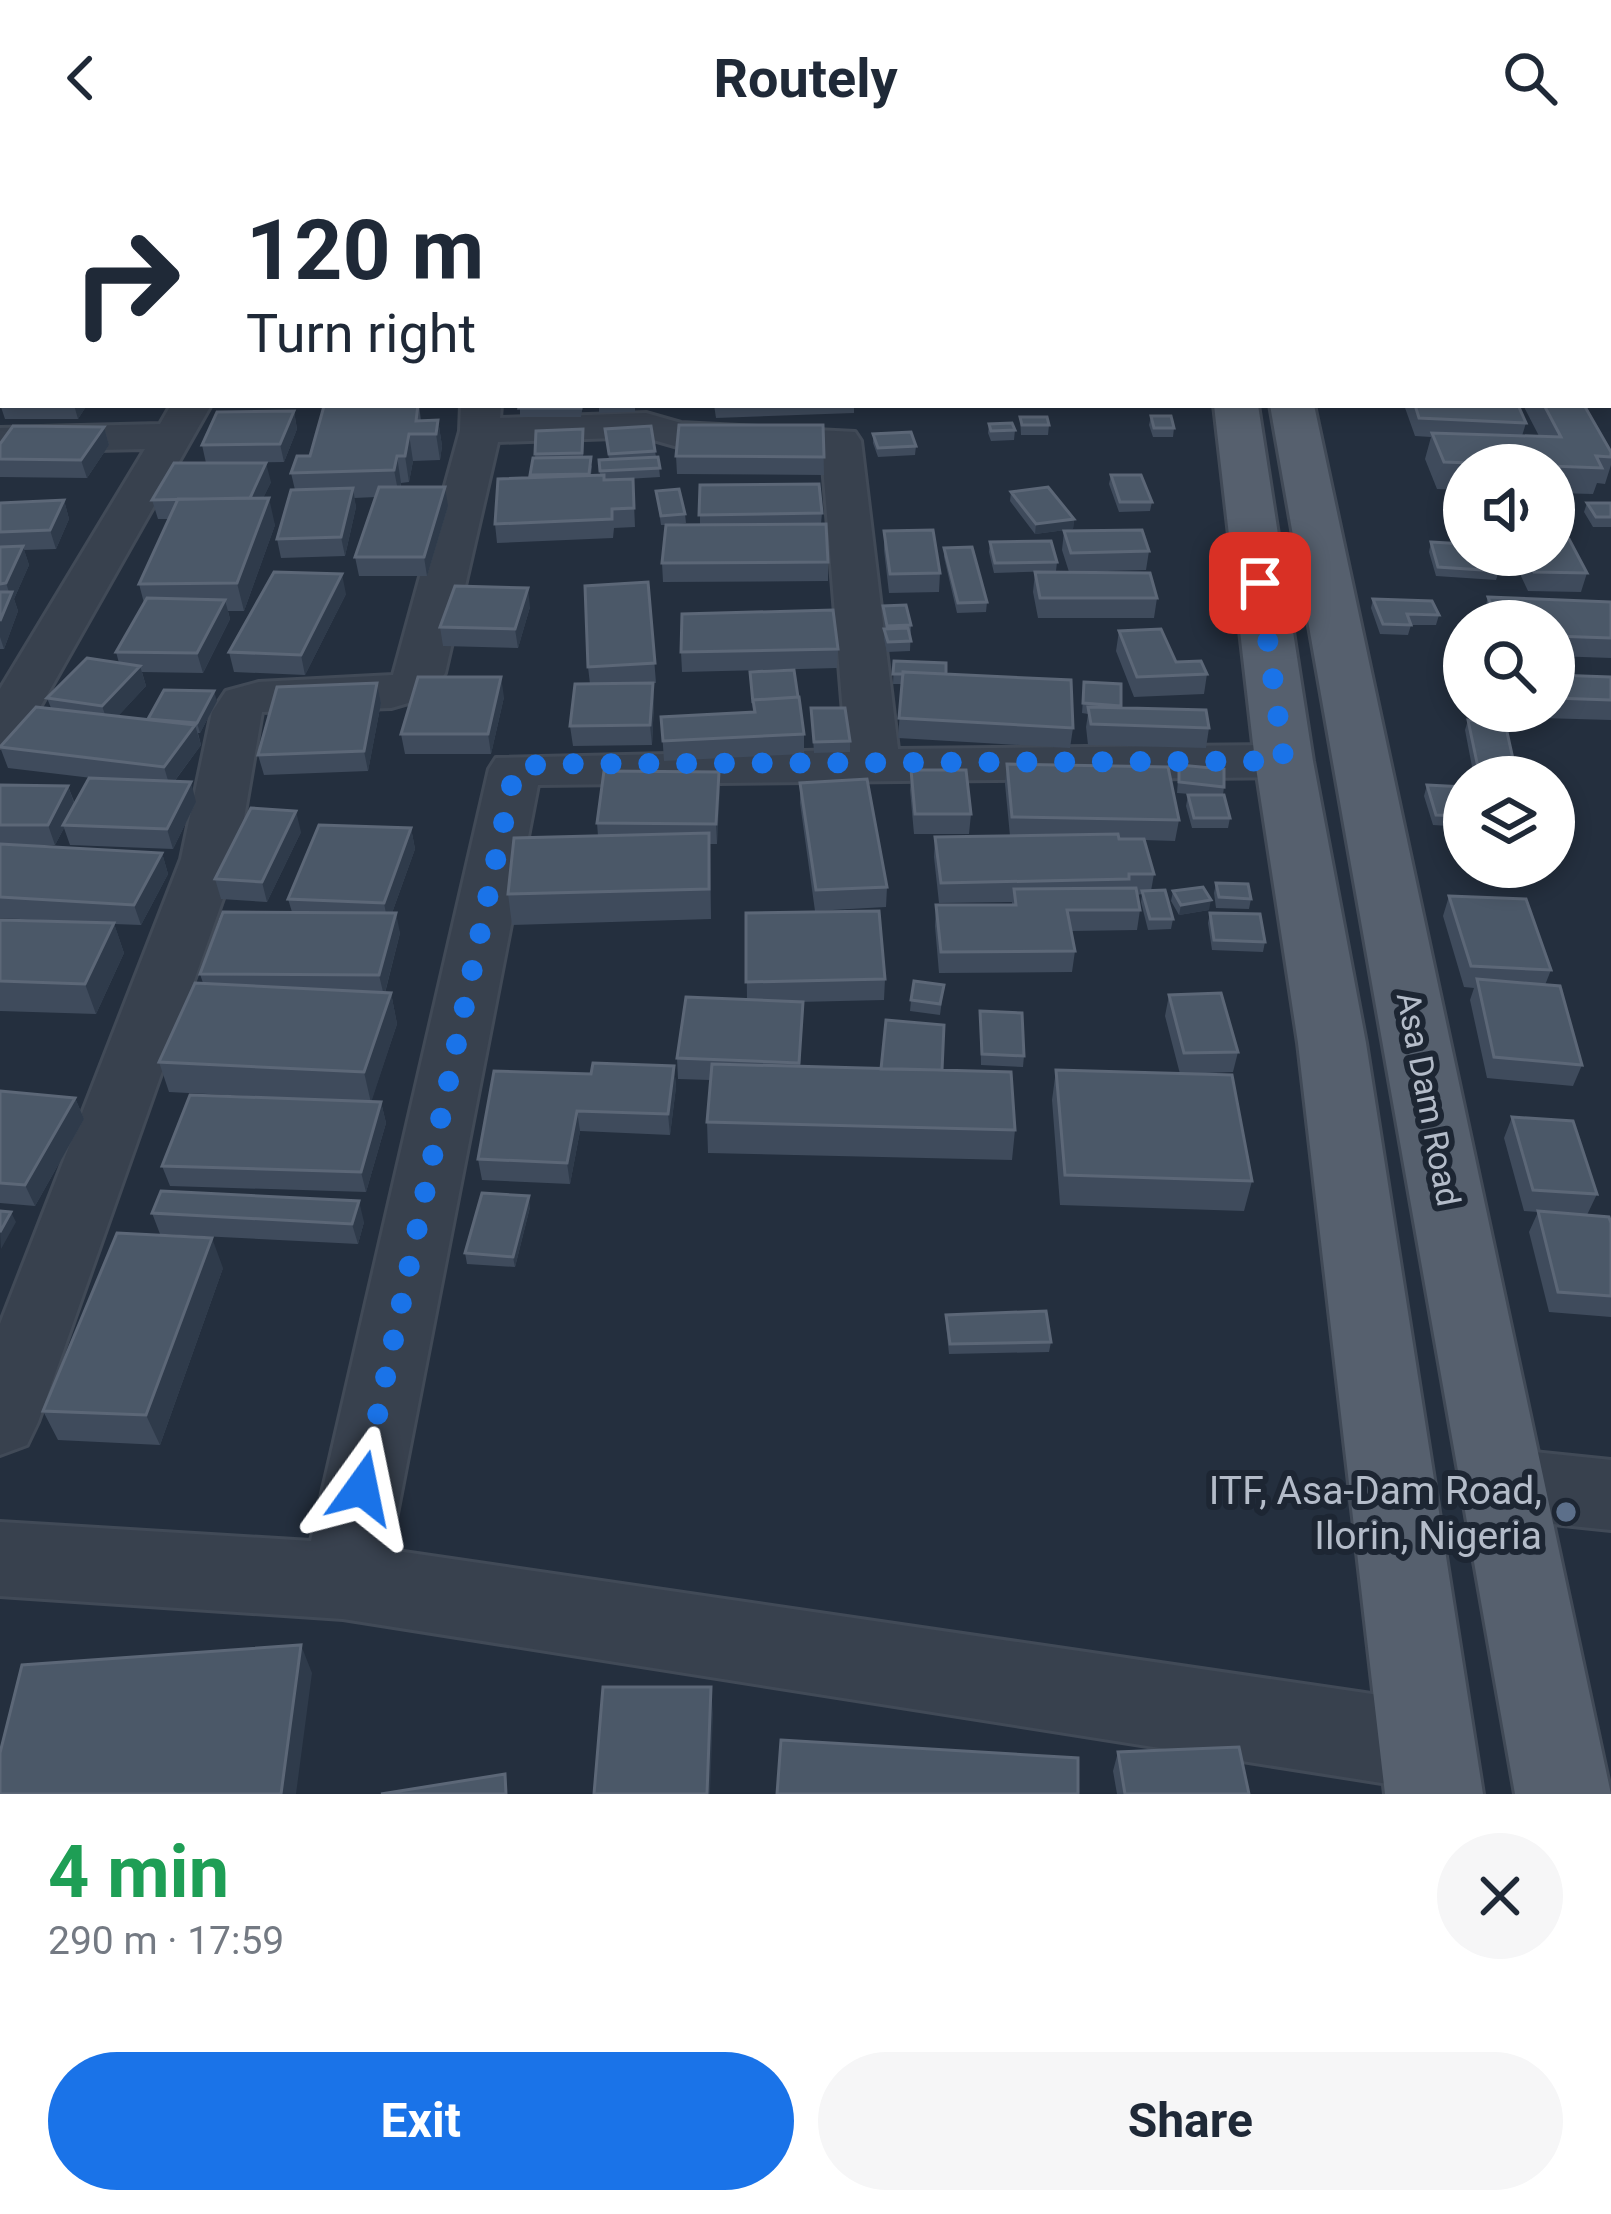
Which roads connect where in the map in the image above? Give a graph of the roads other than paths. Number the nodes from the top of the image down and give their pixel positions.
1 (1236, 408) edge
2 (1293, 408) edge
3 (480, 418) edge
4 (678, 420) edge
5 (182, 421) edge
6 (0, 440) edge
7 (0, 732) edge
8 (1284, 761) junction
9 (874, 766) junction
10 (1331, 1043) junction
11 (1421, 1058) junction
12 (0, 1422) edge
13 (1504, 1484) junction
14 (1611, 1495) edge
15 (0, 1559) edge
16 (343, 1581) junction
17 (1430, 1770) edge
18 (1564, 1794) edge

1 - 8 main road
2 - 11 main road, Asa Dam Road
3 - 4 street
3 - 12 street
4 - 9 street
5 - 6 street
5 - 7 street
8 - 9 street
8 - 10 main road
9 - 16 street
10 - 11 main road
10 - 17 main road
11 - 13 main road, Asa Dam Road
13 - 14 street
13 - 18 main road, Asa Dam Road
15 - 16 street
16 - 17 street

